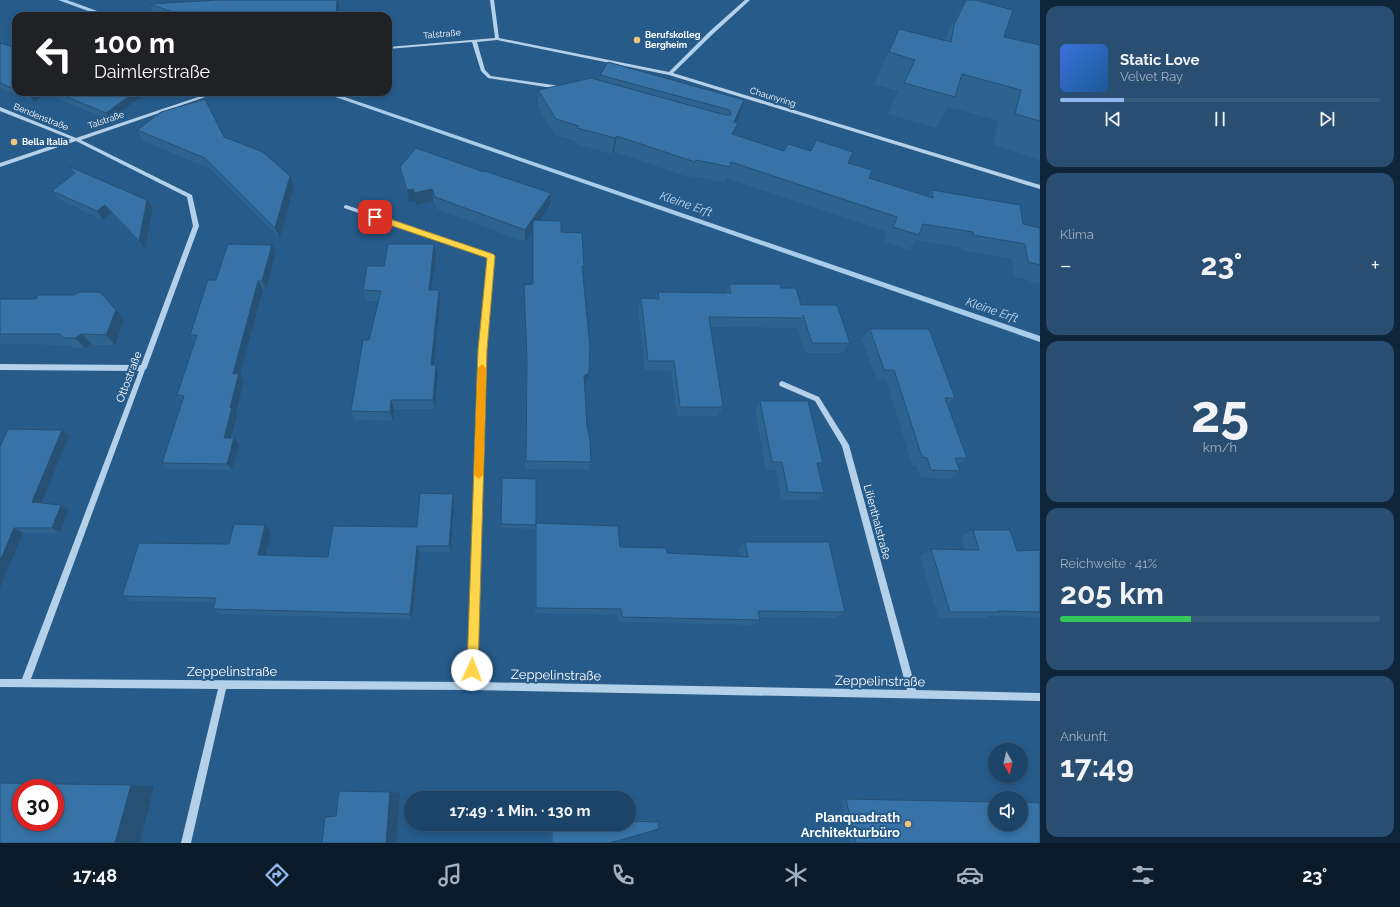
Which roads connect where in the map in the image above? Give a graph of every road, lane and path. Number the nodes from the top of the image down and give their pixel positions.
1 (492, 0) edge
2 (748, 0) edge
3 (497, 39) junction
4 (474, 41) junction
5 (392, 48) edge
6 (670, 74) junction
7 (571, 89) edge
8 (206, 96) edge
9 (0, 109) edge
10 (77, 140) junction
11 (0, 165) edge
12 (1040, 187) edge
13 (346, 207) dead end
14 (0, 368) edge
15 (144, 368) junction
16 (782, 384) dead end
17 (0, 683) edge
18 (25, 683) junction
19 (224, 684) junction
20 (472, 686) junction
21 (913, 694) junction
22 (1040, 697) edge
23 (186, 843) edge

1 - 3 street
2 - 6 street
3 - 4 street, Talstraße
3 - 6 street, Chaunyring
4 - 5 street, Talstraße
4 - 7 street
6 - 12 street, Chaunyring
8 - 10 street, Talstraße
9 - 10 street, Bendenstraße
10 - 11 street, Talstraße
10 - 15 street, Ottostraße
13 - 20 street
14 - 15 street
15 - 18 street, Ottostraße
16 - 21 street, Lilienthalstraße
17 - 18 street, Zeppelinstraße
18 - 19 street, Zeppelinstraße
19 - 20 street, Zeppelinstraße
19 - 23 street
20 - 21 street, Zeppelinstraße
21 - 22 street, Zeppelinstraße

